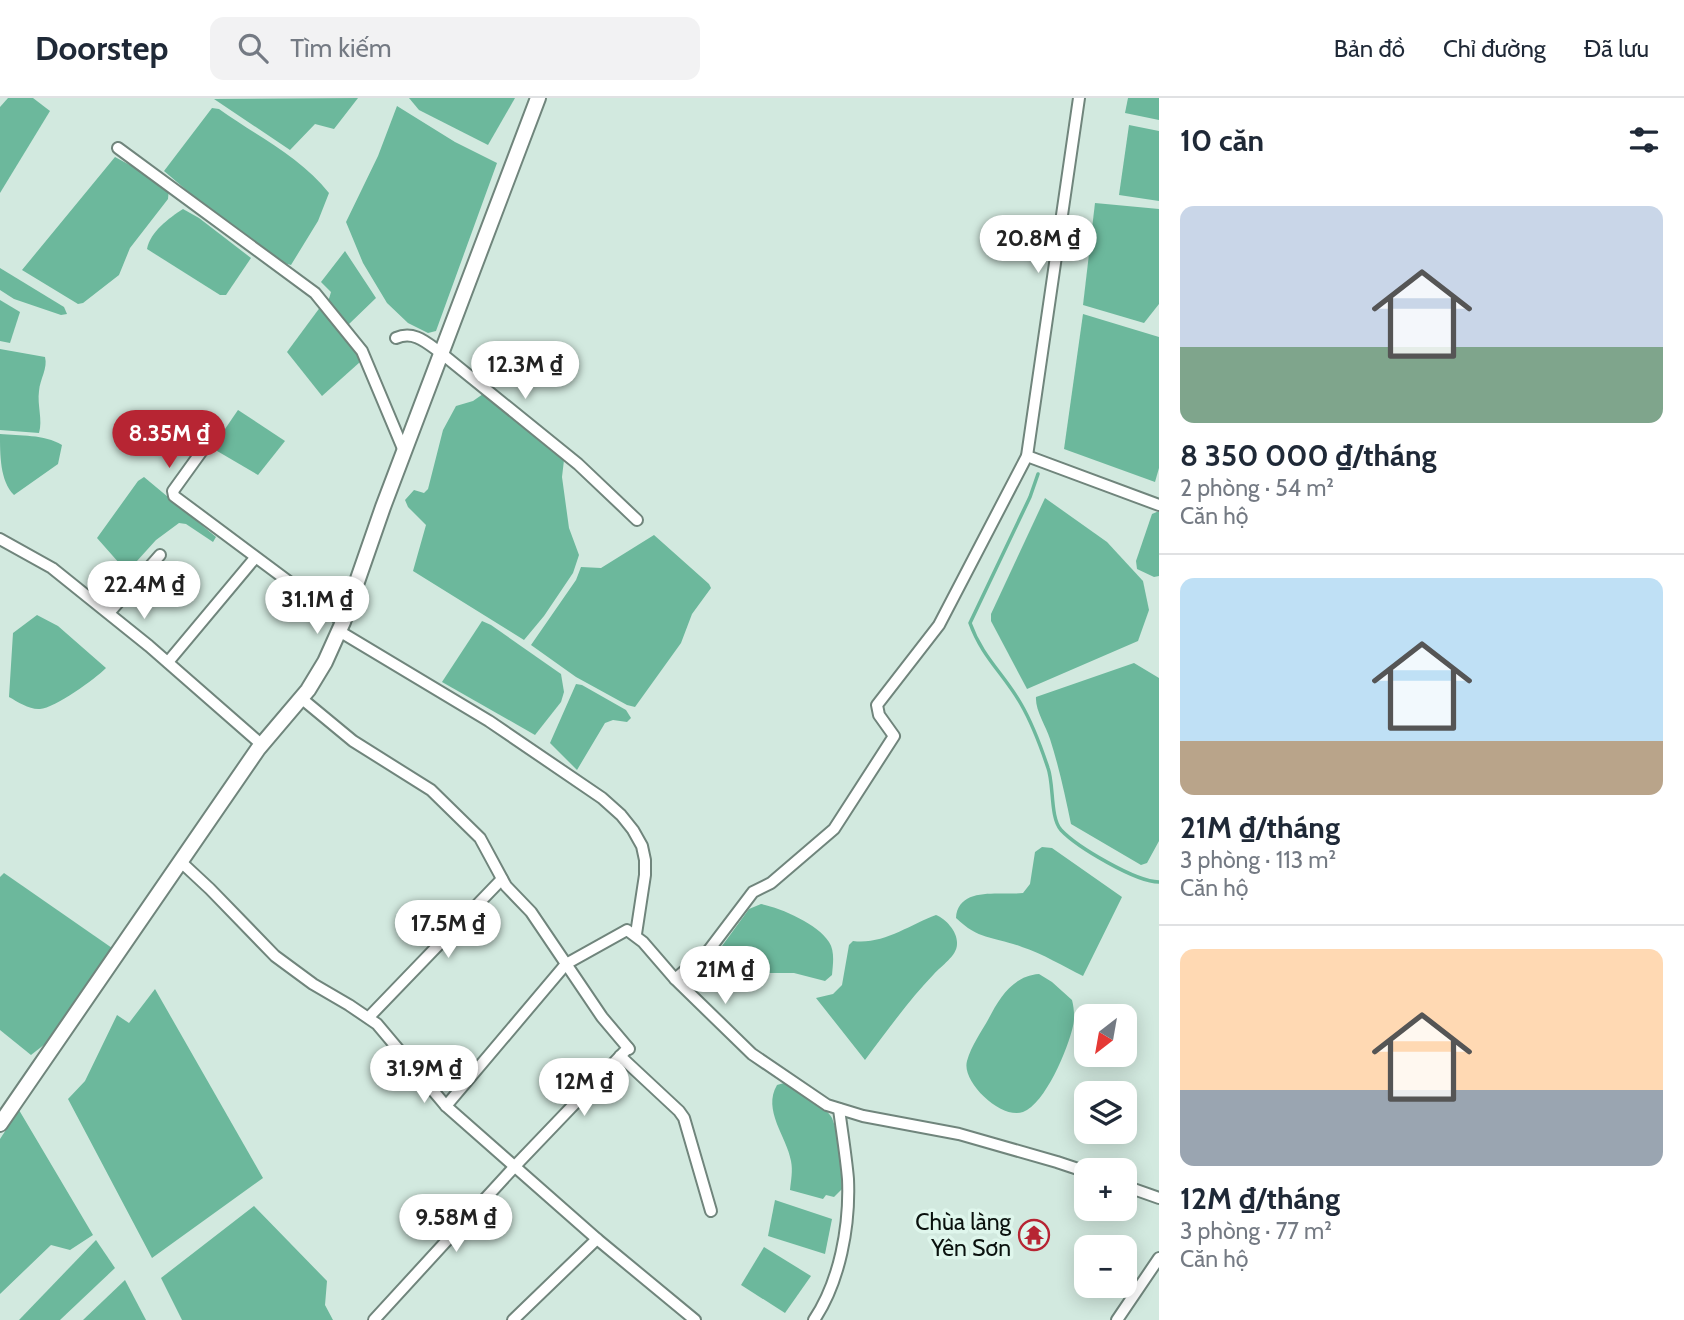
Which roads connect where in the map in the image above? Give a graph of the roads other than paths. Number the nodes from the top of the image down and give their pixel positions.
1 (538, 98) edge
2 (1079, 98) edge
3 (118, 148) dead end
4 (396, 338) dead end
5 (441, 353) junction
6 (204, 448) dead end
7 (404, 451) junction
8 (1027, 457) junction
9 (1159, 505) edge
10 (637, 520) dead end
11 (0, 539) edge
12 (160, 555) dead end
13 (255, 558) junction
14 (109, 613) junction
15 (341, 626) junction
16 (168, 662) junction
17 (301, 698) junction
18 (261, 744) junction
19 (181, 862) junction
20 (502, 879) junction
21 (636, 934) junction
22 (566, 964) junction
23 (675, 979) junction
24 (369, 1017) junction
25 (626, 1051) junction
26 (446, 1106) junction
27 (839, 1109) junction
28 (0, 1124) edge
29 (516, 1165) junction
30 (1074, 1167) edge
31 (1137, 1190) edge
32 (1159, 1198) edge
33 (711, 1211) dead end
34 (597, 1239) junction
35 (1159, 1258) edge
36 (374, 1320) edge
37 (513, 1320) edge
38 (695, 1320) edge
39 (814, 1320) edge
40 (1117, 1320) edge

1 - 5 street
2 - 8 street
3 - 7 street
4 - 5 street
5 - 7 street
5 - 10 street
6 - 13 street
7 - 15 street
8 - 9 street
8 - 23 street
11 - 14 street
12 - 14 street
13 - 15 street
13 - 16 street
14 - 16 street
15 - 17 street
15 - 21 street
16 - 18 street
17 - 18 street
17 - 20 street
18 - 19 street
19 - 24 street
19 - 28 street
20 - 22 street
20 - 24 street
21 - 22 street
21 - 23 street
22 - 25 street
22 - 26 street
23 - 27 street
24 - 26 street
25 - 29 street
25 - 33 street
26 - 29 street
27 - 30 street
27 - 39 street
29 - 34 street
29 - 36 street
31 - 32 street
34 - 37 street
34 - 38 street
35 - 40 street

